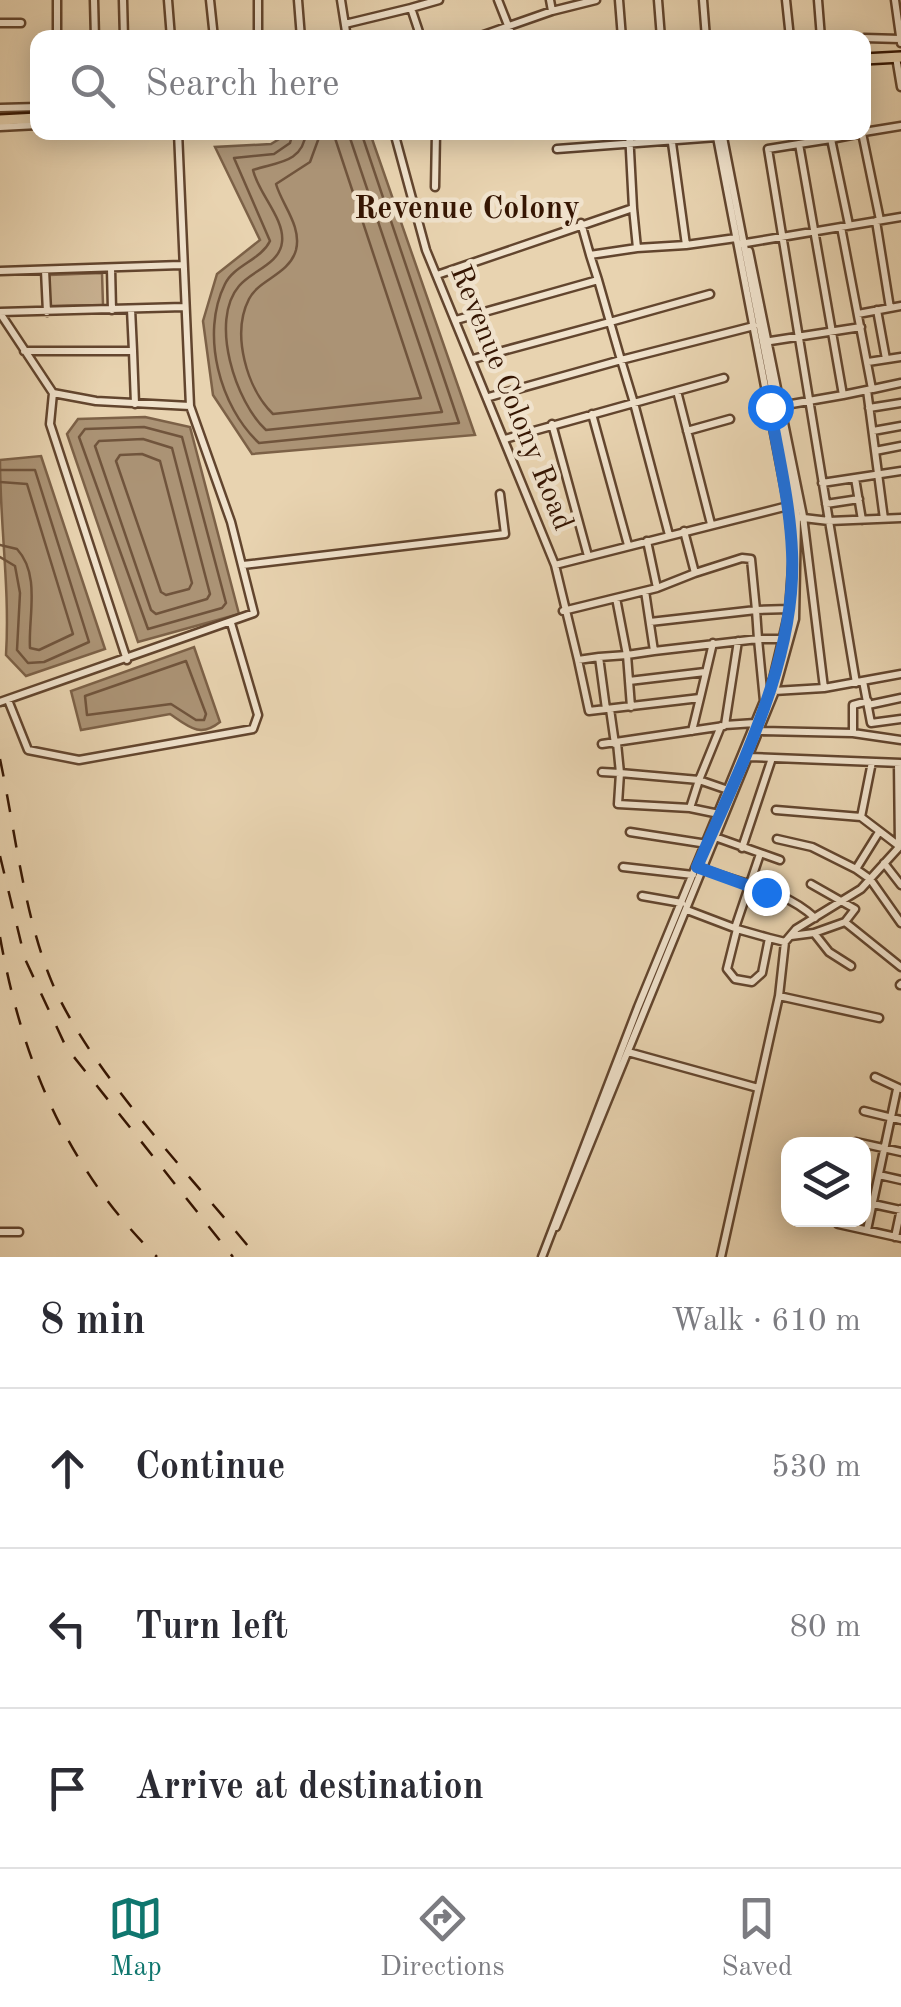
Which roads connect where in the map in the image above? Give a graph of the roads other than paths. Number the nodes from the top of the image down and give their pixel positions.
1 (57, 0) edge
2 (94, 0) edge
3 (122, 0) edge
4 (168, 0) edge
5 (210, 0) edge
6 (258, 0) edge
7 (298, 0) edge
8 (341, 0) edge
9 (439, 0) edge
10 (498, 0) edge
11 (550, 0) edge
12 (596, 0) edge
13 (618, 0) edge
14 (658, 0) edge
15 (703, 0) edge
16 (786, 0) edge
17 (818, 0) edge
18 (895, 0) edge
19 (412, 8) junction
20 (552, 10) junction
21 (0, 23) edge
22 (22, 23) dead end
23 (345, 24) junction
24 (507, 26) junction
25 (56, 30) edge
26 (95, 30) edge
27 (124, 30) edge
28 (170, 30) edge
29 (213, 30) edge
30 (258, 30) edge
31 (300, 30) edge
32 (345, 30) edge
33 (419, 30) edge
34 (496, 30) edge
35 (509, 30) edge
36 (621, 30) edge
37 (660, 30) edge
38 (705, 30) edge
39 (789, 30) edge
40 (820, 30) edge
41 (871, 39) edge
42 (900, 41) edge
43 (899, 57) edge
44 (871, 59) edge
45 (901, 87) edge
46 (30, 107) edge
47 (0, 108) edge
48 (30, 122) edge
49 (0, 124) edge
50 (901, 126) edge
51 (871, 131) edge
52 (178, 140) edge
53 (396, 140) edge
54 (436, 140) edge
55 (630, 140) edge
56 (687, 140) edge
57 (719, 140) edge
58 (815, 140) edge
59 (832, 140) edge
60 (863, 140) edge
61 (672, 143) junction
62 (799, 144) junction
63 (630, 146) junction
64 (558, 149) dead end
65 (435, 186) dead end
66 (633, 208) junction
67 (901, 217) edge
68 (878, 220) junction
69 (581, 223) junction
70 (845, 226) junction
71 (817, 230) junction
72 (783, 236) junction
73 (740, 243) junction
74 (686, 244) junction
75 (637, 248) junction
76 (590, 254) junction
77 (181, 265) junction
78 (111, 268) junction
79 (0, 270) edge
80 (45, 270) junction
81 (437, 274) junction
82 (598, 280) junction
83 (710, 294) dead end
84 (184, 307) junction
85 (890, 308) junction
86 (901, 308) edge
87 (130, 309) junction
88 (112, 310) junction
89 (878, 310) junction
90 (0, 312) edge
91 (47, 312) junction
92 (858, 314) junction
93 (456, 320) junction
94 (610, 322) junction
95 (754, 326) junction
96 (861, 327) junction
97 (832, 330) junction
98 (795, 336) junction
99 (765, 342) junction
100 (23, 351) junction
101 (133, 352) junction
102 (901, 357) edge
103 (473, 359) junction
104 (886, 359) junction
105 (622, 360) junction
106 (868, 362) junction
107 (724, 378) dead end
108 (901, 384) edge
109 (869, 390) junction
110 (677, 391) junction
111 (53, 393) junction
112 (842, 395) junction
113 (488, 397) junction
114 (634, 402) junction
115 (808, 403) junction
116 (901, 403) edge
117 (135, 404) junction
118 (190, 406) junction
119 (775, 406) junction
120 (869, 408) junction
121 (592, 414) junction
122 (730, 419) dead end
123 (552, 424) junction
124 (901, 426) edge
125 (687, 431) junction
126 (873, 431) junction
127 (505, 438) junction
128 (901, 446) edge
129 (876, 451) junction
130 (901, 470) edge
131 (878, 474) junction
132 (855, 478) junction
133 (822, 483) junction
134 (500, 494) dead end
135 (859, 498) junction
136 (826, 504) junction
137 (788, 506) junction
138 (796, 517) junction
139 (901, 518) edge
140 (884, 519) junction
141 (862, 520) junction
142 (829, 521) junction
143 (710, 524) junction
144 (684, 531) junction
145 (669, 535) junction
146 (647, 540) junction
147 (628, 545) junction
148 (588, 556) junction
149 (243, 564) junction
150 (555, 565) junction
151 (694, 573) junction
152 (657, 588) junction
153 (645, 591) junction
154 (616, 598) junction
155 (789, 609) junction
156 (756, 610) junction
157 (563, 611) junction
158 (650, 622) junction
159 (231, 623) junction
160 (784, 638) junction
161 (758, 639) junction
162 (738, 641) junction
163 (713, 644) junction
164 (654, 651) junction
165 (627, 654) junction
166 (600, 657) junction
167 (127, 660) junction
168 (578, 660) junction
169 (705, 672) junction
170 (901, 674) edge
171 (629, 681) junction
172 (860, 682) junction
173 (824, 688) junction
174 (772, 690) junction
175 (700, 698) junction
176 (901, 698) edge
177 (4, 701) edge
178 (764, 703) junction
179 (868, 703) junction
180 (632, 707) junction
181 (608, 709) junction
182 (901, 719) edge
183 (871, 724) junction
184 (723, 726) junction
185 (757, 727) junction
186 (692, 732) junction
187 (852, 733) junction
188 (872, 736) junction
189 (901, 740) edge
190 (602, 744) dead end
191 (616, 744) junction
192 (749, 757) junction
193 (771, 761) junction
194 (872, 762) junction
195 (899, 763) edge
196 (602, 772) dead end
197 (620, 773) junction
198 (700, 780) junction
199 (728, 790) junction
200 (605, 804) dead end
201 (618, 804) junction
202 (690, 808) junction
203 (776, 810) dead end
204 (719, 814) junction
205 (860, 817) junction
206 (630, 832) dead end
207 (879, 832) junction
208 (716, 837) junction
209 (777, 839) dead end
210 (707, 844) junction
211 (901, 845) edge
212 (742, 848) junction
213 (760, 854) junction
214 (780, 860) dead end
215 (884, 863) junction
216 (623, 867) dead end
217 (700, 868) junction
218 (856, 869) junction
219 (693, 876) junction
220 (870, 879) junction
221 (811, 884) dead end
222 (901, 885) edge
223 (746, 886) junction
224 (642, 896) dead end
225 (843, 901) junction
226 (684, 906) junction
227 (815, 918) junction
228 (845, 922) junction
229 (901, 923) edge
230 (736, 928) junction
231 (814, 934) junction
232 (770, 938) junction
233 (787, 939) junction
234 (851, 966) dead end
235 (901, 967) edge
236 (779, 996) junction
237 (879, 1018) dead end
238 (628, 1052) junction
239 (875, 1077) dead end
240 (758, 1088) junction
241 (899, 1089) edge
242 (864, 1111) dead end
243 (890, 1117) junction
244 (901, 1120) edge
245 (871, 1145) edge
246 (884, 1148) junction
247 (901, 1152) edge
248 (879, 1175) junction
249 (901, 1180) edge
250 (873, 1204) junction
251 (901, 1210) edge
252 (852, 1227) edge
253 (867, 1230) junction
254 (0, 1232) edge
255 (19, 1232) dead end
256 (550, 1236) junction
257 (898, 1238) edge
258 (542, 1257) edge
259 (721, 1257) edge

1 - 25 street
2 - 26 street
3 - 27 street
4 - 28 street
5 - 29 street
6 - 30 street
7 - 31 street
8 - 23 street
9 - 19 street
10 - 24 street
11 - 20 street
12 - 20 street
13 - 36 street
14 - 37 street
15 - 38 street
16 - 39 street
17 - 40 street
18 - 42 street
19 - 23 street
19 - 33 street
20 - 24 street
21 - 22 street
23 - 32 street
24 - 34 street
24 - 35 street
41 - 42 street
43 - 44 main road
43 - 45 street
46 - 47 street
48 - 49 main road
50 - 51 street
52 - 77 street
53 - 81 street, Revenue Colony Road
54 - 65 street
55 - 63 street
56 - 61 street
57 - 73 street
58 - 62 street
59 - 70 street
60 - 68 street
61 - 63 street
61 - 74 street
62 - 71 street
62 - 72 street
63 - 64 street
63 - 66 street
66 - 69 street
66 - 75 street
67 - 68 street
68 - 70 street
68 - 85 street
69 - 76 street
69 - 81 street
70 - 71 street
70 - 92 street
71 - 72 street
71 - 97 street
72 - 73 street
72 - 98 street
73 - 74 street
73 - 95 street
73 - 99 street
74 - 75 street
75 - 76 street
76 - 82 street
77 - 78 street
77 - 84 street
78 - 80 street
78 - 88 street
79 - 80 street
80 - 91 street
81 - 93 street, Revenue Colony Road
82 - 93 street
82 - 94 street
83 - 94 street
84 - 87 street
84 - 118 street
85 - 86 street
85 - 89 street
87 - 88 street
87 - 101 street
88 - 91 street
89 - 92 street
89 - 104 street
90 - 91 street
90 - 100 street
92 - 96 street
93 - 103 street, Revenue Colony Road
94 - 103 street
94 - 105 street
95 - 105 street
95 - 119 street
96 - 97 street
96 - 106 street
97 - 98 street
97 - 112 street
98 - 99 street
98 - 115 street
99 - 119 street
100 - 101 street
100 - 111 street
101 - 117 street
102 - 104 street
103 - 113 street, Revenue Colony Road
104 - 106 street
105 - 113 street
105 - 114 street
106 - 109 street
107 - 110 street
108 - 109 street
109 - 112 street
109 - 120 street
110 - 114 street
110 - 125 street
111 - 117 street
111 - 167 street
112 - 115 street
113 - 127 street, Revenue Colony Road
114 - 121 street
114 - 145 street
115 - 119 street
115 - 133 street
116 - 120 street
117 - 118 street
118 - 149 street
119 - 137 street
119 - 138 street
120 - 126 street
121 - 123 street
121 - 147 street
122 - 125 street
123 - 127 street
123 - 148 street
124 - 126 street
125 - 143 street
126 - 129 street
127 - 150 street, Revenue Colony Road
128 - 129 street
129 - 131 street
130 - 131 street
131 - 132 street
131 - 140 street
132 - 133 street
132 - 135 street
133 - 136 street
134 - 149 street
135 - 136 street
135 - 141 street
136 - 142 street
137 - 138 street
137 - 143 street, Revenue Colony Road
138 - 142 street
138 - 155 street
138 - 173 street
138 - 174 street
139 - 140 street
140 - 141 street
141 - 142 street
142 - 172 street
143 - 144 street, Revenue Colony Road
144 - 145 street, Revenue Colony Road
144 - 151 street
145 - 146 street, Revenue Colony Road
146 - 147 street, Revenue Colony Road
146 - 152 street
147 - 148 street, Revenue Colony Road
148 - 150 street, Revenue Colony Road
149 - 159 street
150 - 157 street
151 - 152 street
151 - 156 street
152 - 153 street
153 - 154 street
153 - 158 street
154 - 157 street
154 - 165 street
155 - 156 street
155 - 160 street
156 - 158 street
156 - 161 street
157 - 168 street
158 - 164 street
159 - 167 street
159 - 177 street
160 - 161 street
160 - 174 street
161 - 162 street
161 - 178 street
162 - 163 street
162 - 184 street
163 - 164 street
163 - 169 street
164 - 165 street
165 - 166 street
165 - 171 street
166 - 168 street
166 - 181 street
167 - 177 street
168 - 181 street
169 - 171 street
169 - 175 street
170 - 172 street
171 - 180 street
172 - 173 street
172 - 179 street
173 - 174 street
174 - 178 street
174 - 185 street
175 - 180 street
175 - 186 street
176 - 179 street
178 - 185 street
179 - 183 street
179 - 187 street
180 - 181 street
181 - 191 street
182 - 183 street
183 - 188 street
184 - 185 street
184 - 186 street
184 - 198 street
185 - 187 street
185 - 192 street
185 - 199 street
186 - 191 street
187 - 188 street
188 - 189 street
190 - 191 street
191 - 197 street
192 - 193 street
192 - 208 street
193 - 194 street
193 - 212 street
194 - 195 street
194 - 205 street
195 - 211 street
196 - 197 street
197 - 198 street
197 - 201 street
198 - 199 street
198 - 202 street
199 - 204 street
200 - 201 street
201 - 202 street
202 - 204 street
203 - 205 street
204 - 210 street
205 - 207 street
206 - 210 street
207 - 211 street
207 - 218 street
208 - 212 street
208 - 217 street
209 - 218 street
210 - 217 street
211 - 215 street
212 - 213 street
213 - 214 street
213 - 223 street
215 - 220 street
215 - 222 street
216 - 219 street
217 - 219 street
217 - 223 street
217 - 226 street
218 - 220 street
219 - 226 street
220 - 225 street
220 - 229 street
221 - 225 street
223 - 227 street
223 - 230 street
224 - 226 street
225 - 227 street
225 - 228 street
226 - 230 street
226 - 238 street
226 - 256 street
227 - 233 street
228 - 231 street
228 - 235 street
230 - 232 street
230 - 232 street
231 - 233 street
231 - 234 street
232 - 233 street
233 - 236 street
236 - 237 street
236 - 240 street
238 - 240 street
238 - 256 street
239 - 241 street
240 - 259 street
241 - 243 street
242 - 243 street
243 - 244 street
243 - 246 street
245 - 246 street
246 - 247 street
246 - 248 street
248 - 249 street
248 - 250 street
250 - 251 street
250 - 253 street
251 - 257 street
252 - 253 street
253 - 257 street
254 - 255 street
256 - 258 street

